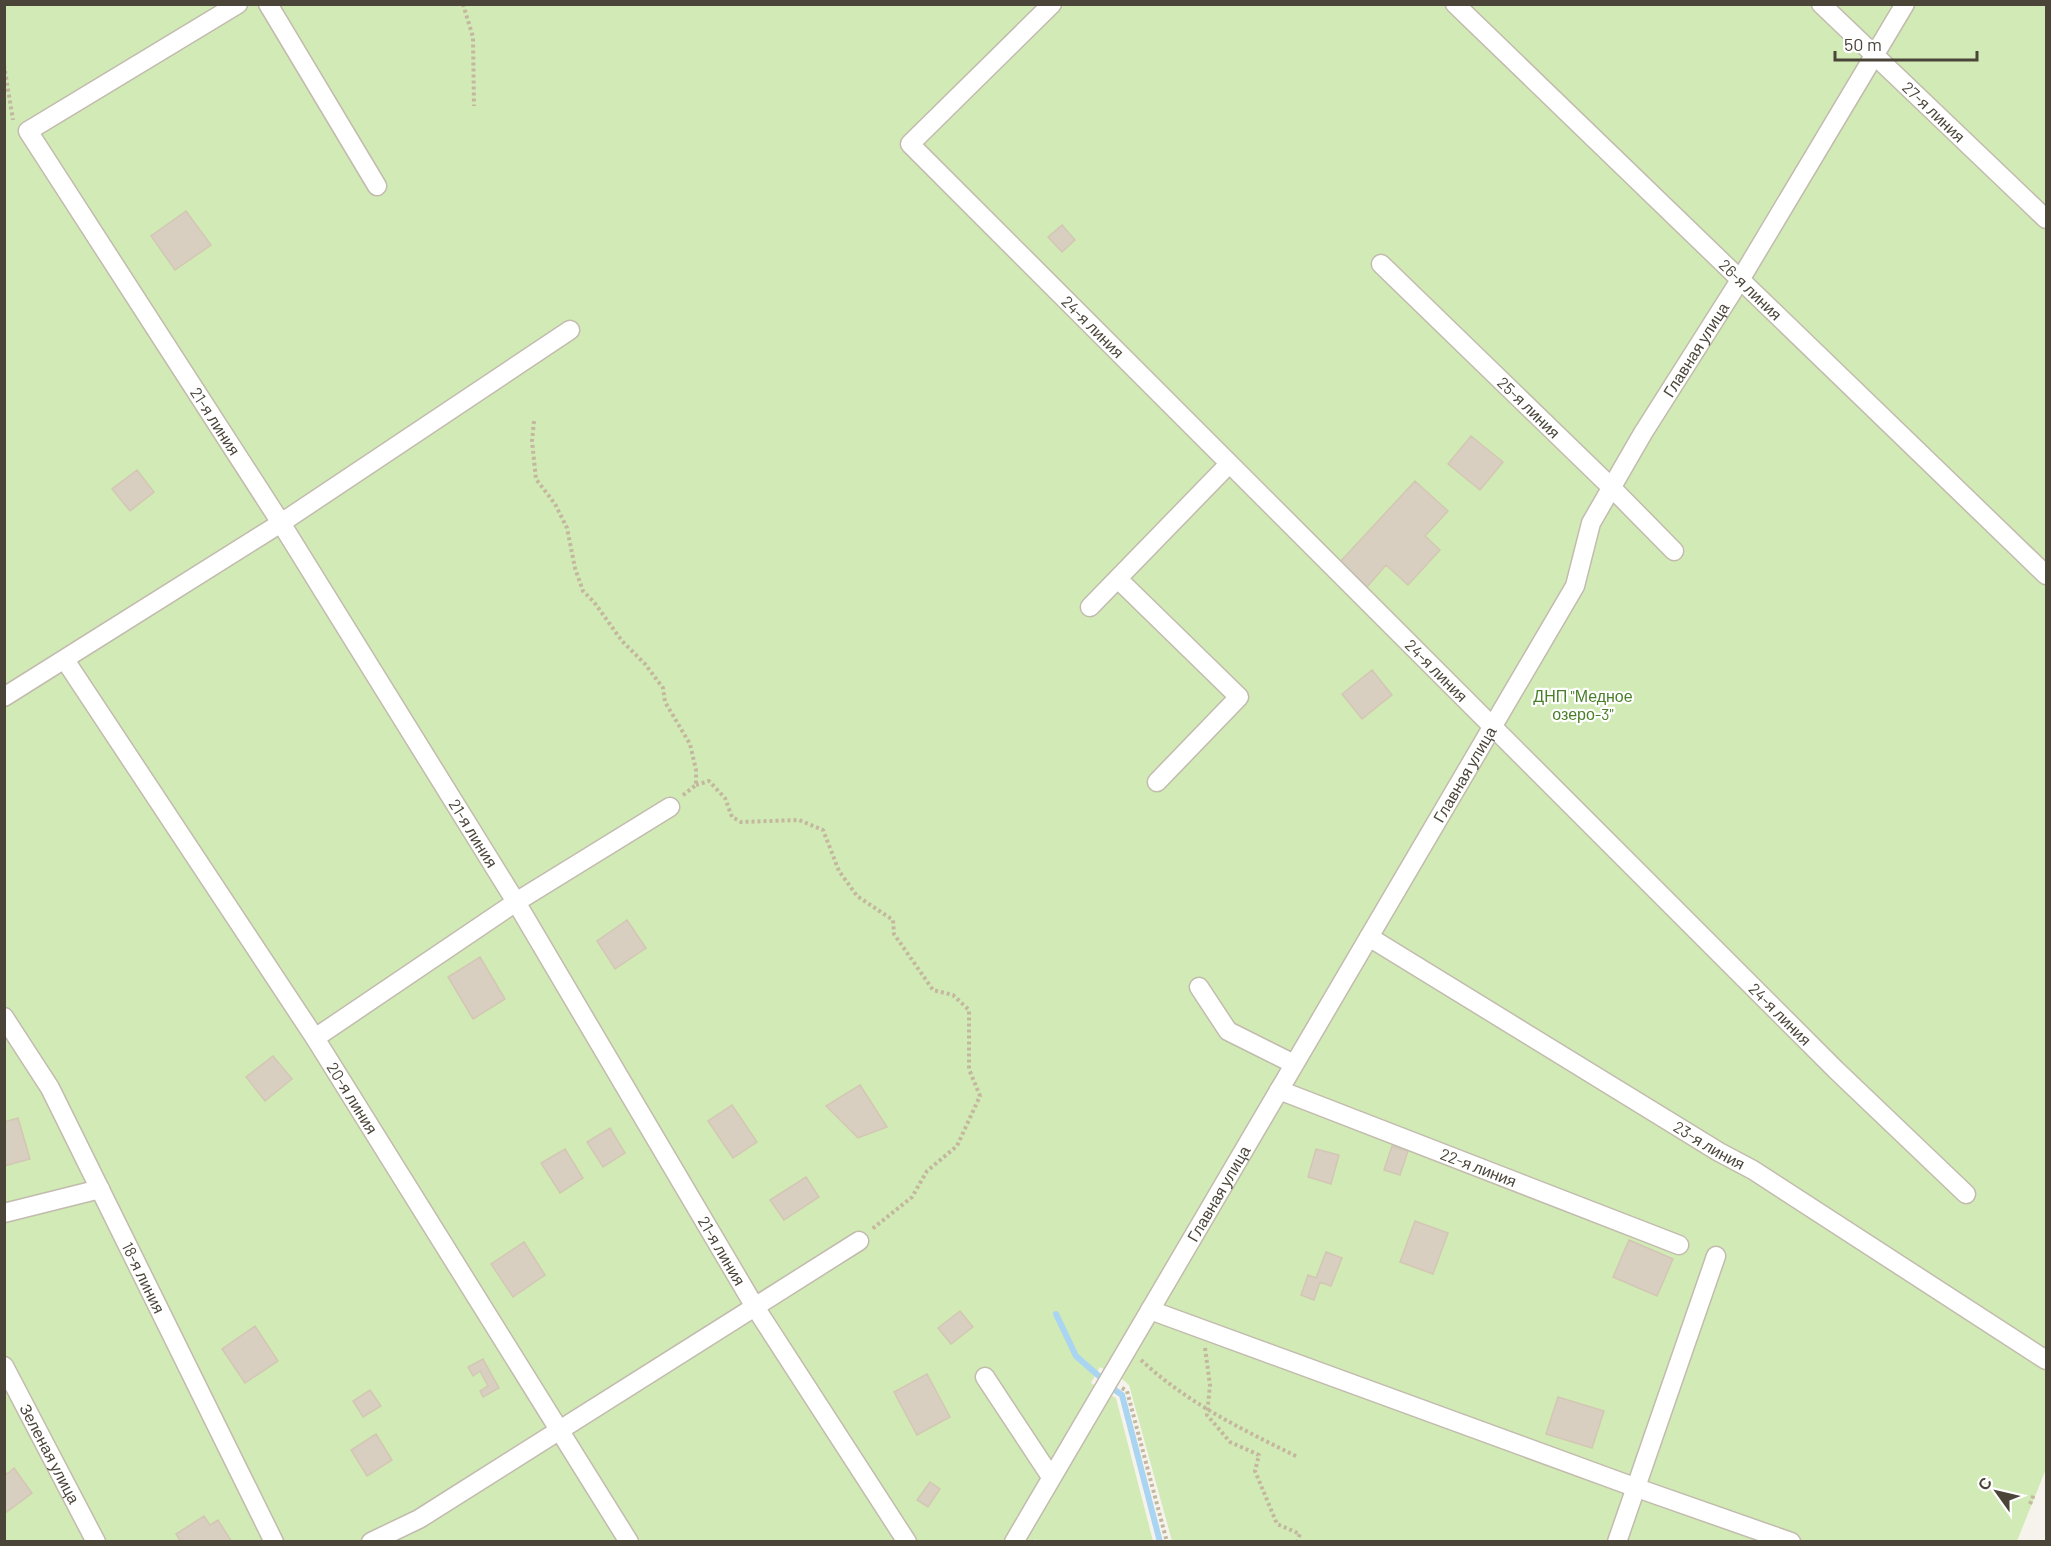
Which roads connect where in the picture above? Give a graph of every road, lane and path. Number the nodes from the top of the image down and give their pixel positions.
1 (238, 4) edge
2 (268, 4) edge
3 (463, 4) edge
4 (1052, 4) edge
5 (1455, 4) edge
6 (1821, 4) edge
7 (1905, 4) edge
8 (1875, 56) junction
9 (4, 65) edge
10 (474, 106) dead end
11 (21, 130) junction
12 (377, 186) dead end
13 (2046, 219) edge
14 (1381, 264) dead end
15 (1740, 280) junction
16 (570, 330) dead end
17 (534, 421) dead end
18 (1229, 464) junction
19 (1612, 488) junction
20 (281, 523) junction
21 (1674, 551) dead end
22 (2046, 575) edge
23 (1118, 579) junction
24 (1090, 607) dead end
25 (65, 660) junction
26 (4, 697) edge
27 (1492, 728) junction
28 (1157, 782) dead end
29 (696, 785) junction
30 (670, 807) joint
31 (516, 902) junction
32 (1369, 937) junction
33 (1199, 987) dead end
34 (4, 1017) edge
35 (315, 1038) junction
36 (1294, 1064) junction
37 (1279, 1090) junction
38 (100, 1189) junction
39 (1966, 1194) dead end
40 (4, 1213) edge
41 (859, 1241) joint
42 (1678, 1245) dead end
43 (1716, 1256) dead end
44 (755, 1307) junction
45 (1150, 1310) junction
46 (1201, 1328) junction
47 (1136, 1355) dead end
48 (2046, 1360) edge
49 (4, 1366) edge
50 (985, 1377) dead end
51 (10, 1386) edge
52 (1127, 1391) dead end
53 (1207, 1409) junction
54 (560, 1430) junction
55 (1296, 1456) dead end
56 (1052, 1477) junction
57 (1637, 1488) junction
58 (2034, 1494) dead end
59 (2030, 1504) dead end
60 (96, 1542) edge
61 (274, 1542) edge
62 (371, 1542) edge
63 (629, 1542) edge
64 (907, 1542) edge
65 (1014, 1542) edge
66 (1167, 1542) edge
67 (1297, 1542) edge
68 (1617, 1542) edge
69 (1791, 1542) edge

1 - 11 street
2 - 12 street
3 - 10 path
4 - 18 street, 24-я линия
5 - 15 street, 26-я линия
6 - 8 street, 27-я линия
7 - 8 street, Главная улица
8 - 13 street, 27-я линия
8 - 15 street, Главная улица
9 - 11 path
11 - 20 street, 21-я линия
14 - 19 street, 25-я линия
15 - 19 street, Главная улица
15 - 22 street, 26-я линия
16 - 20 street
17 - 29 path
18 - 23 street
18 - 27 street, 24-я линия
19 - 21 street, 25-я линия
19 - 27 street, Главная улица
20 - 25 street
20 - 31 street, 21-я линия
23 - 24 street
23 - 28 street
25 - 26 street
25 - 35 street, 20-я линия
27 - 32 street, Главная улица
27 - 39 street, 24-я линия
29 - 30 path
29 - 41 path
30 - 31 street
31 - 35 street
31 - 44 street, 21-я линия
32 - 36 street, Главная улица
32 - 48 street, 23-я линия
33 - 36 street
34 - 38 street, 18-я линия
35 - 54 street, 20-я линия
36 - 37 street, Главная улица
37 - 42 street, 22-я линия
37 - 45 street, Главная улица
38 - 40 street
38 - 61 street, 18-я линия
41 - 44 street
43 - 57 street
44 - 54 street
44 - 64 street, 21-я линия
45 - 46 street
45 - 56 street, Главная улица
46 - 53 path
46 - 57 street
47 - 53 path
49 - 51 street, Зеленая улица
50 - 56 street
51 - 60 street, Зеленая улица
52 - 66 path
53 - 55 path
53 - 67 path
54 - 62 street
54 - 63 street, 20-я линия
56 - 65 street, Главная улица
57 - 68 street
57 - 69 street
58 - 59 path

